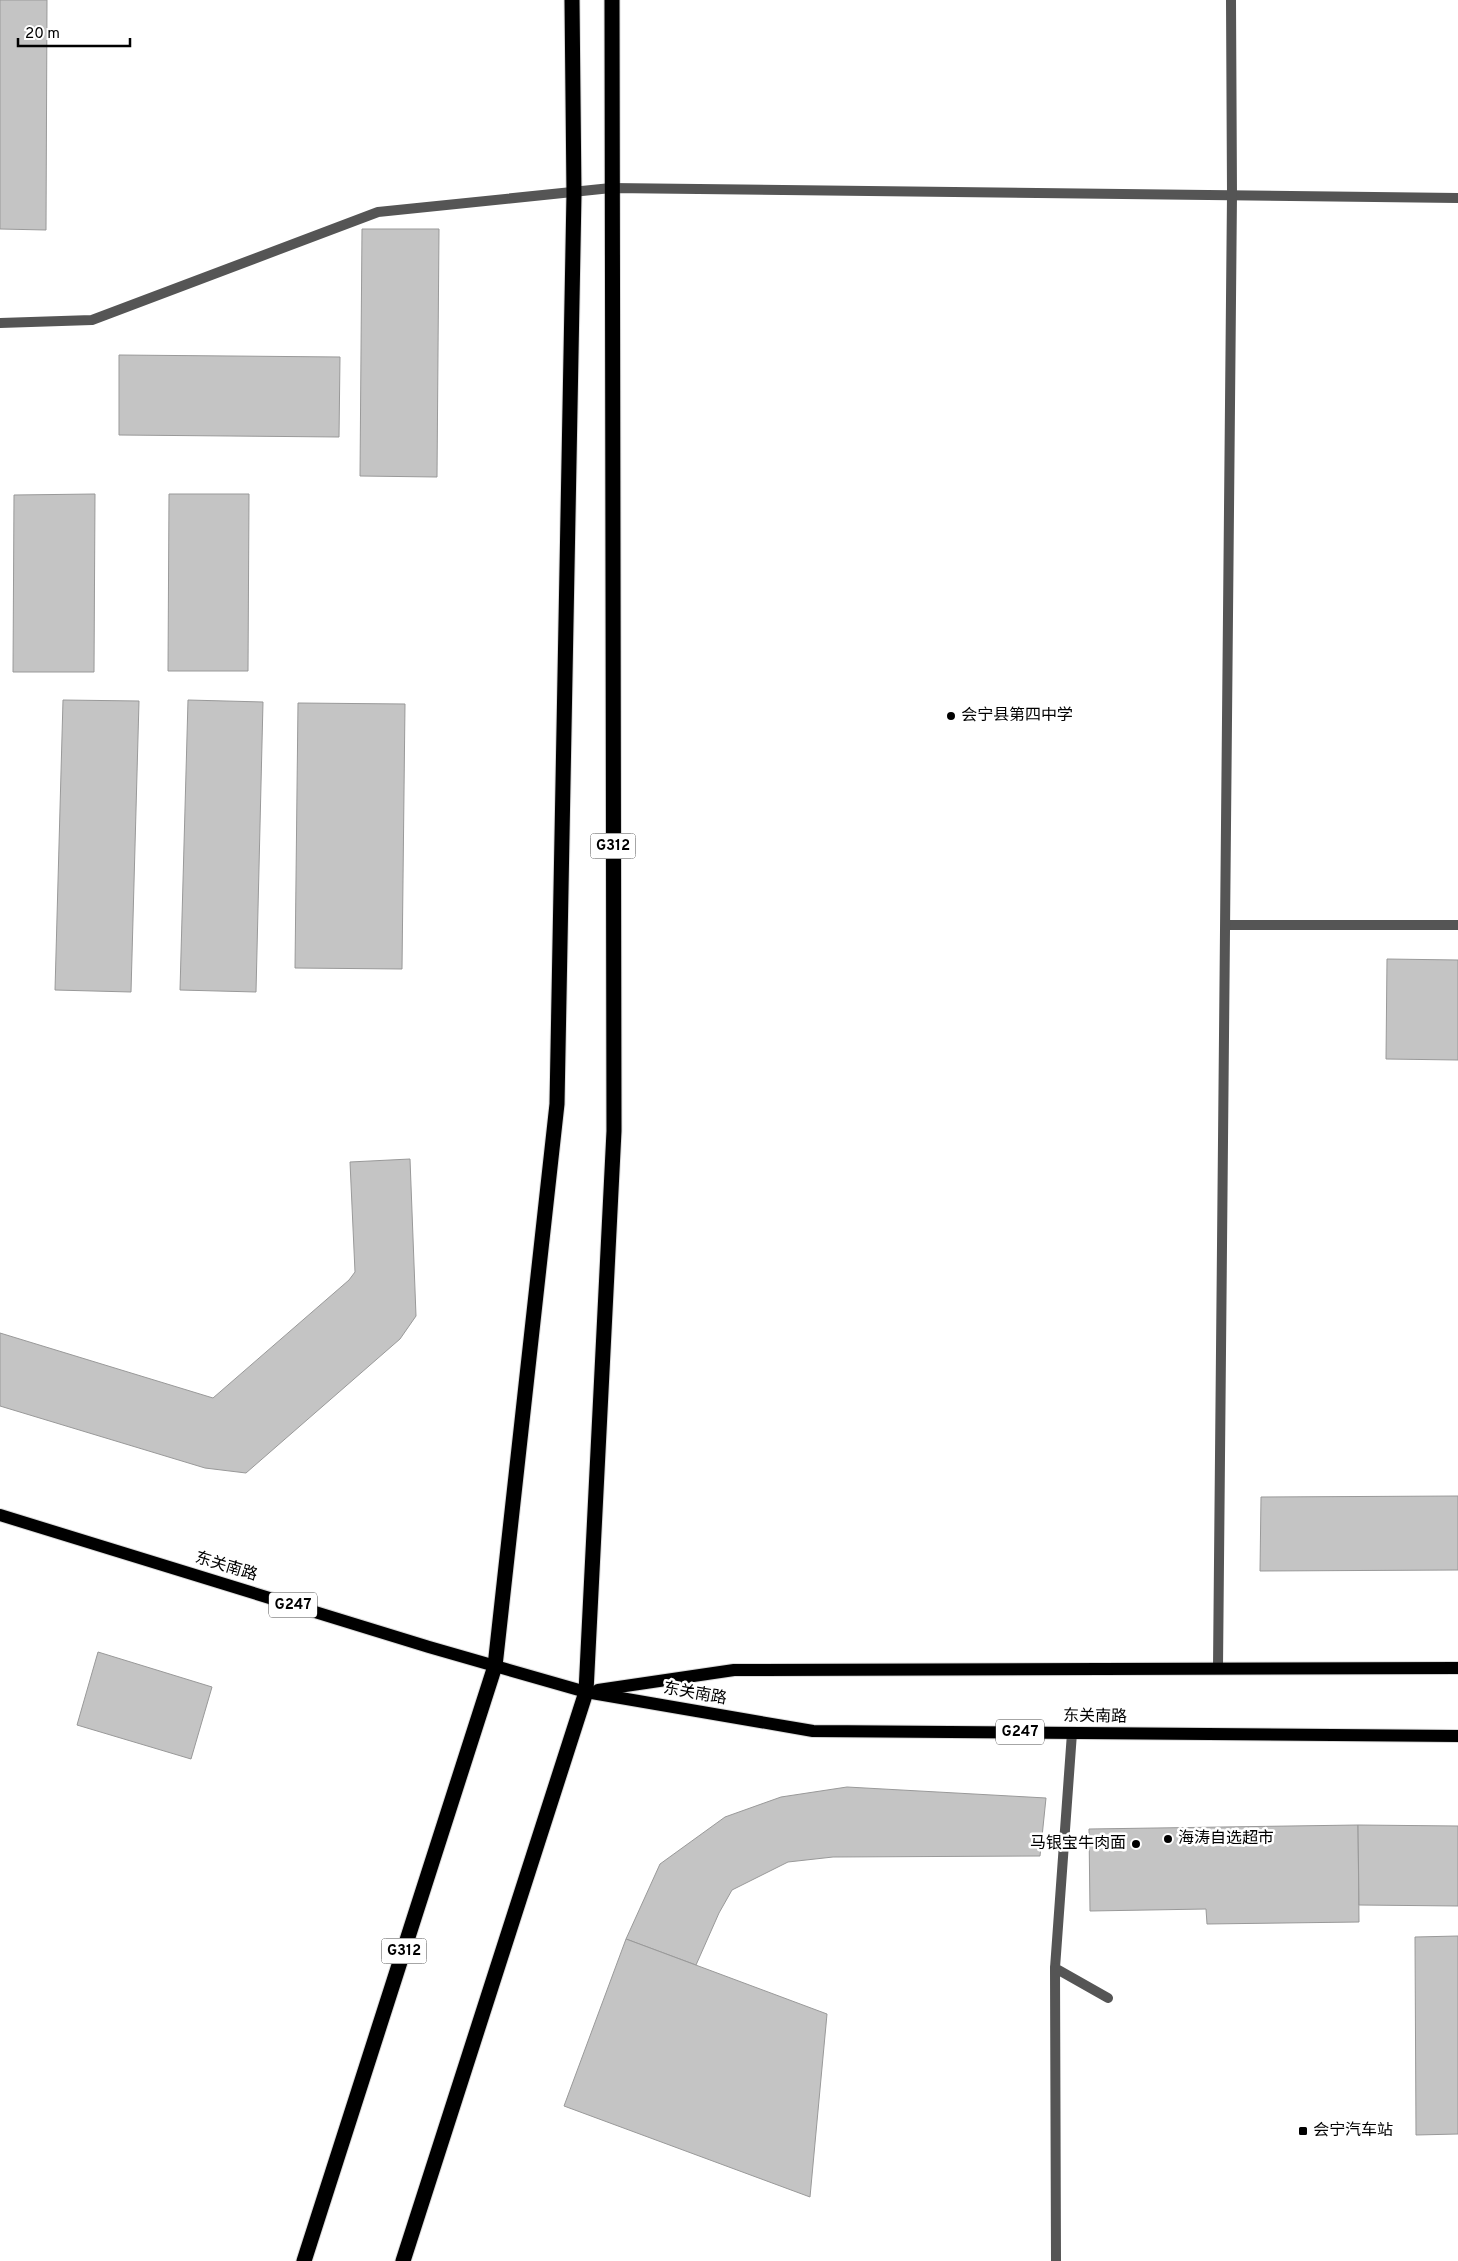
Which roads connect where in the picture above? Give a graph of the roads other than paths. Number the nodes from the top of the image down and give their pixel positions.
1 (572, 0) edge
2 (612, 0) edge
3 (1231, 0) edge
4 (611, 188) junction
5 (574, 194) junction
6 (1232, 194) junction
7 (1458, 198) edge
8 (0, 323) edge
9 (1226, 925) junction
10 (1458, 925) edge
11 (0, 1515) edge
12 (495, 1666) junction
13 (1218, 1667) junction
14 (1458, 1668) edge
15 (586, 1692) junction
16 (1072, 1733) junction
17 (1458, 1736) edge
18 (1055, 1968) junction
19 (1108, 1998) dead end
20 (304, 2261) edge
21 (403, 2261) edge
22 (1056, 2261) edge

1 - 5 highway, G312
2 - 4 highway, G312
3 - 6 street
4 - 5 street
4 - 6 street
4 - 15 highway, G312
5 - 8 street
5 - 12 highway, G312
6 - 7 street
6 - 9 street
9 - 10 street
9 - 13 street
11 - 12 main road, 东关南路 / G247
12 - 15 main road, 东关南路 / G247
12 - 20 highway, G312
13 - 14 main road, 东关南路 / G247
13 - 15 main road, 东关南路 / G247
15 - 16 main road, 东关南路 / G247
15 - 21 highway, G312
16 - 17 main road, 东关南路 / G247
16 - 18 street
18 - 19 street
18 - 22 street

